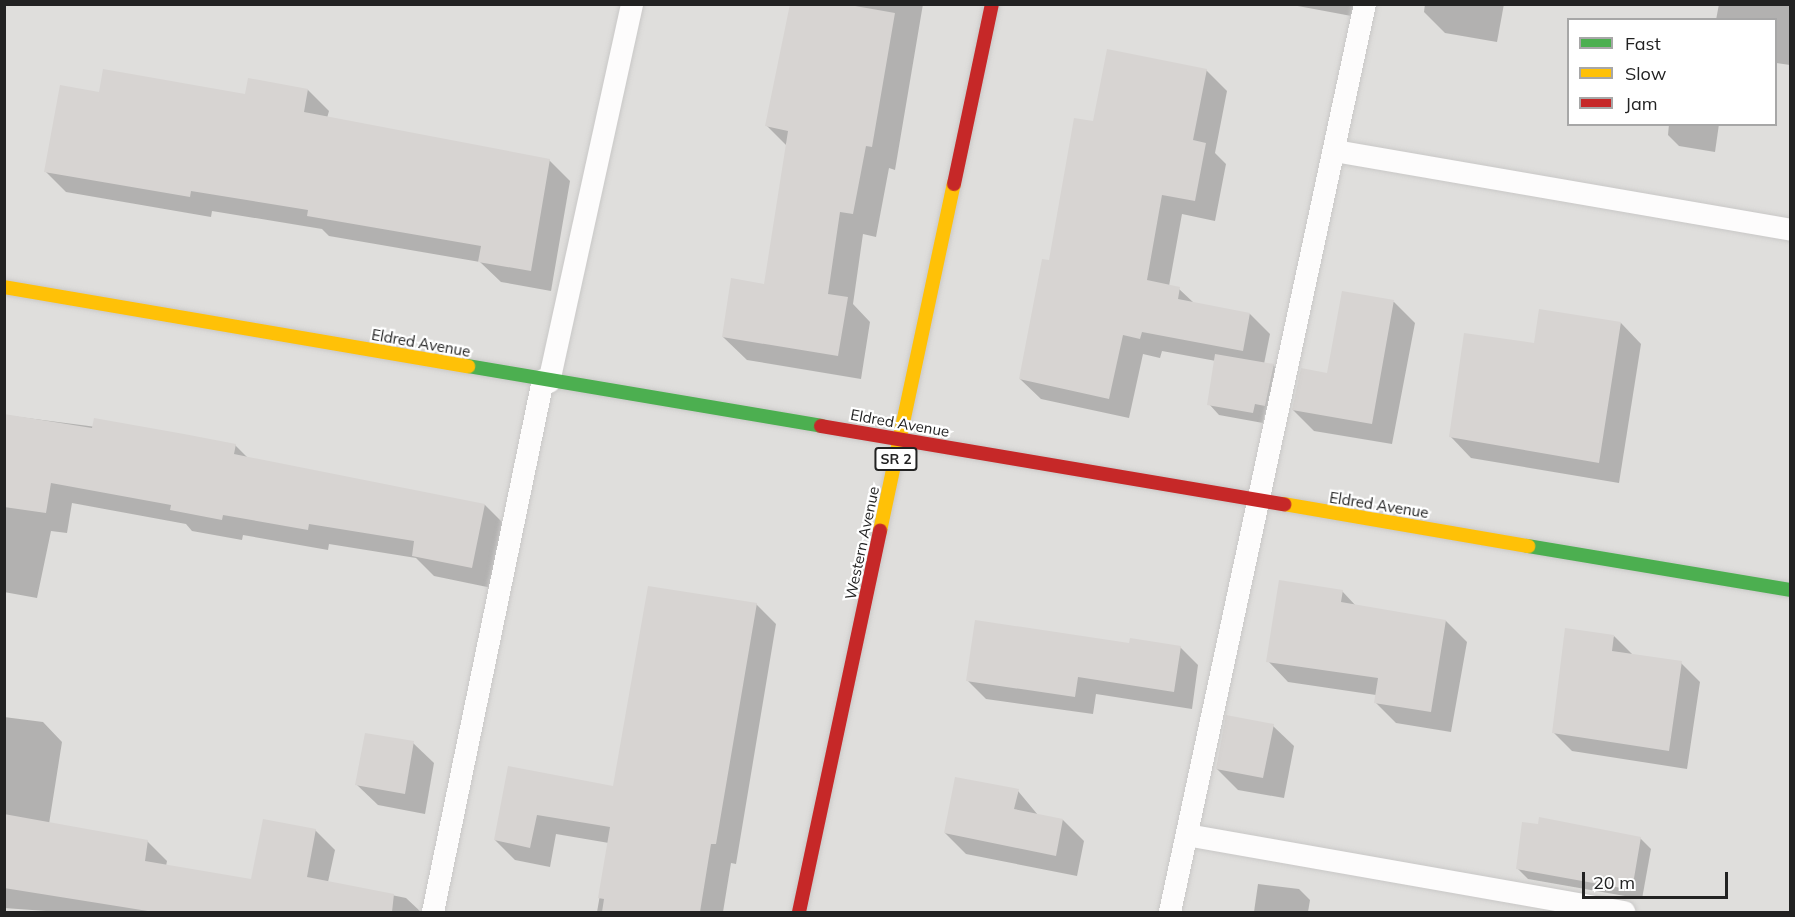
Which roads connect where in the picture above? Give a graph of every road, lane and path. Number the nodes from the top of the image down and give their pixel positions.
1 (632, 4) edge
2 (992, 4) edge
3 (1365, 4) edge
4 (1335, 151) junction
5 (1791, 230) edge
6 (4, 287) edge
7 (546, 381) junction
8 (900, 440) junction
9 (1260, 501) junction
10 (1791, 590) edge
11 (1187, 835) junction
12 (434, 912) edge
13 (800, 912) edge
14 (1170, 912) edge
15 (1624, 912) edge

1 - 7 lane
2 - 8 street, Western Avenue / SR 2
3 - 4 lane
4 - 5 lane
4 - 9 lane
6 - 7 street, Eldred Avenue
7 - 8 street, Eldred Avenue
7 - 12 lane
8 - 9 street, Eldred Avenue
8 - 13 street, Western Avenue / SR 2
9 - 10 street, Eldred Avenue
9 - 11 lane
11 - 14 lane
11 - 15 lane

